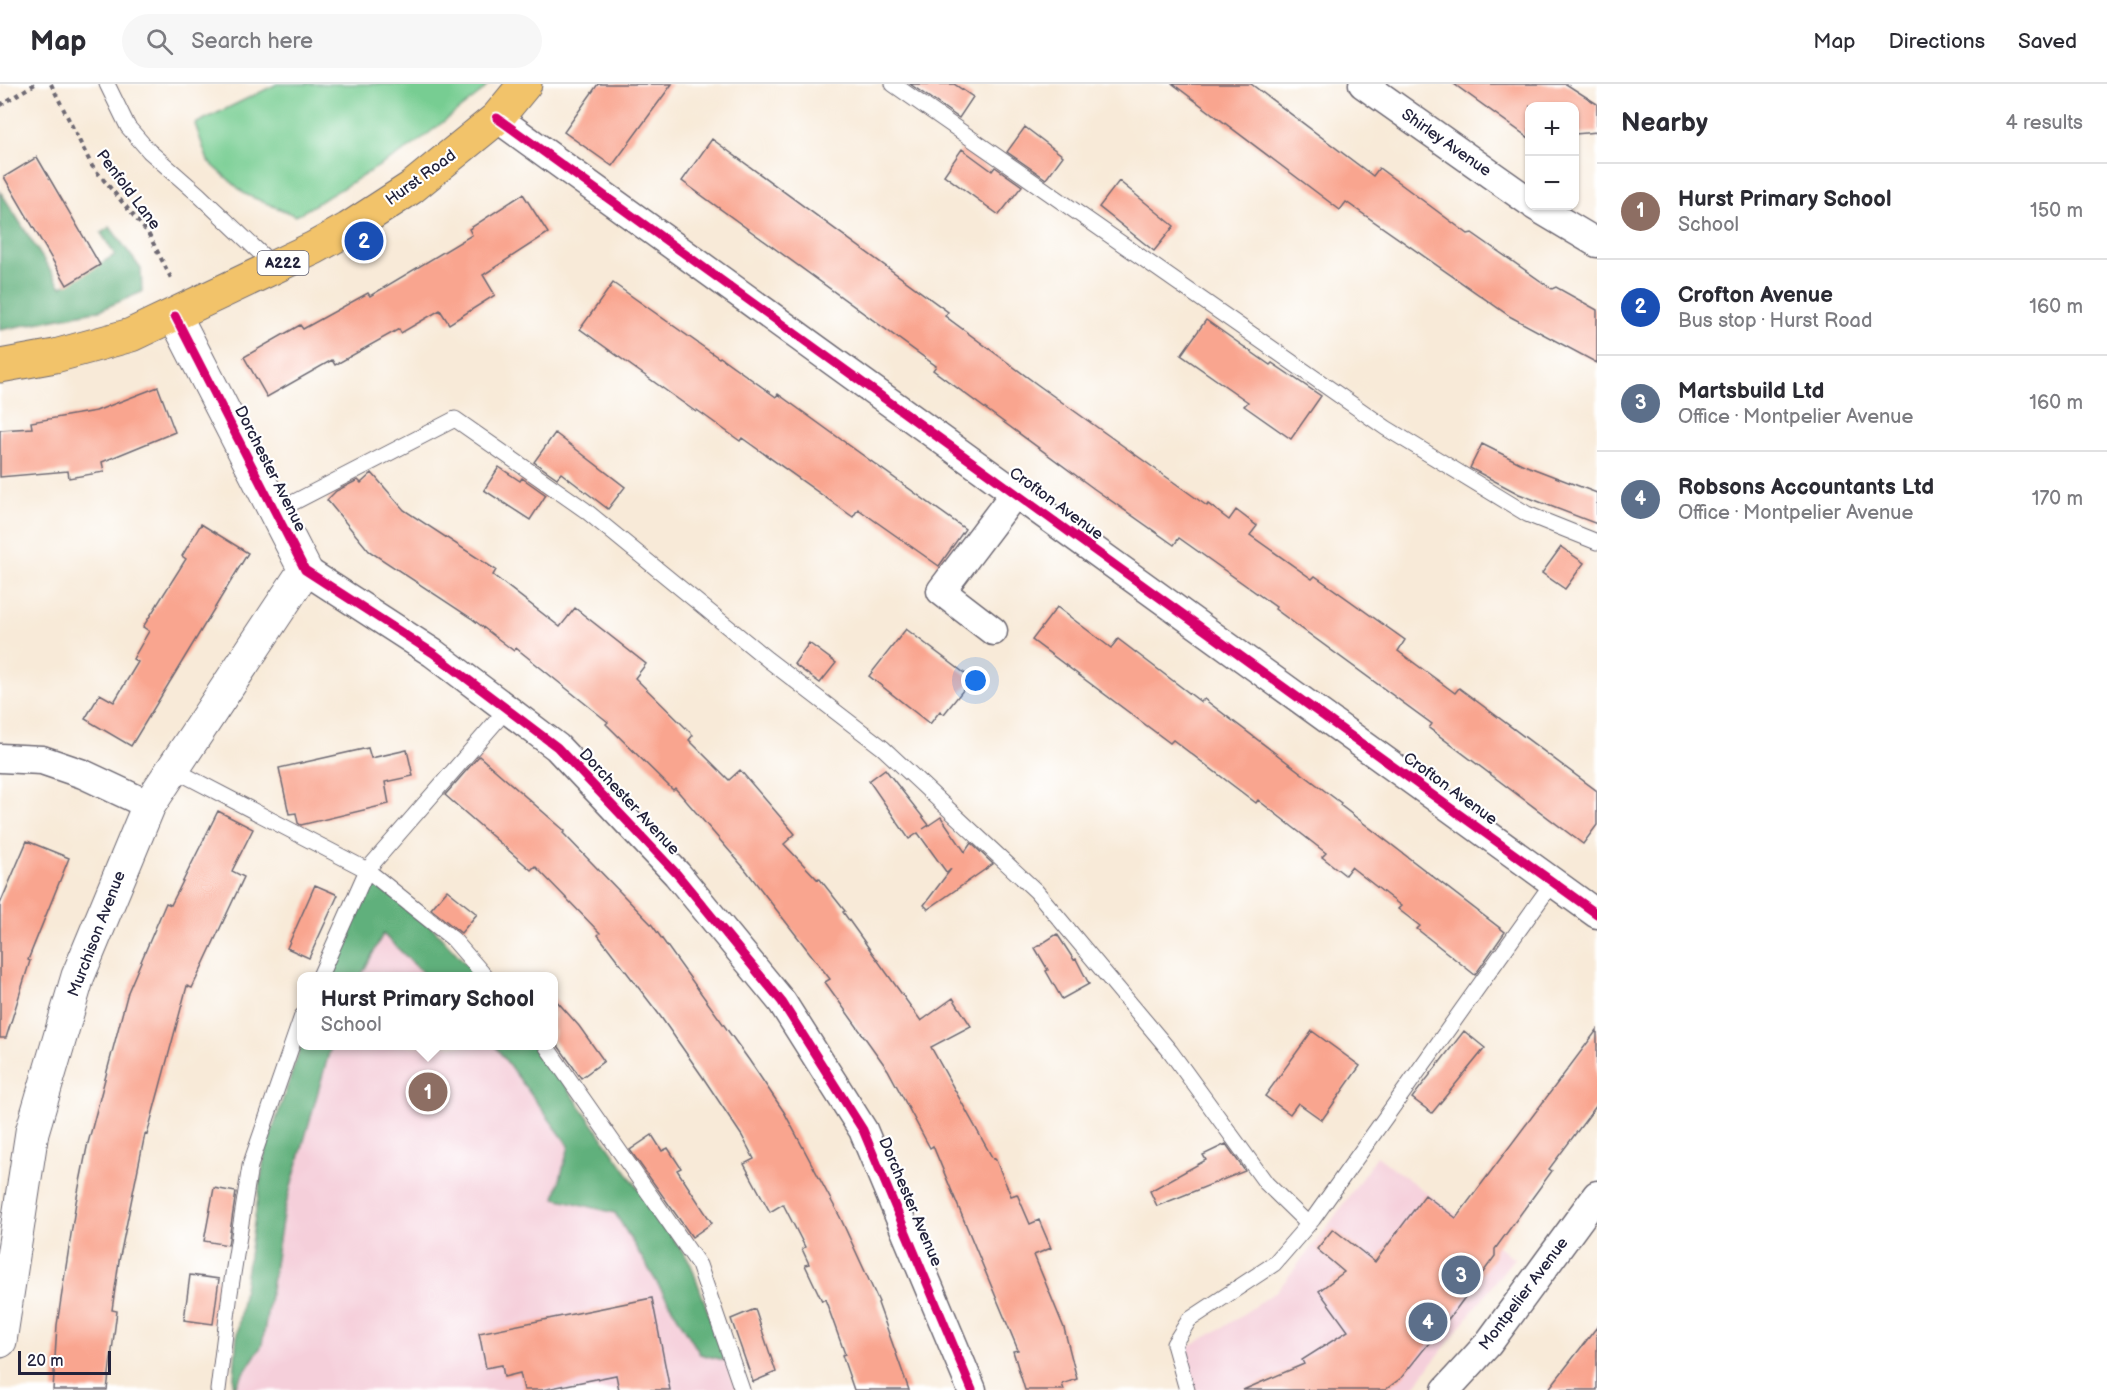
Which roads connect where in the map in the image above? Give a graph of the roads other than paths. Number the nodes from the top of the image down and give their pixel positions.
1 (107, 84) edge
2 (525, 84) edge
3 (893, 84) edge
4 (1363, 84) edge
5 (497, 118) junction
6 (1525, 198) edge
7 (1542, 210) edge
8 (1597, 243) edge
9 (275, 267) junction
10 (181, 312) junction
11 (0, 366) edge
12 (1015, 493) junction
13 (275, 512) junction
14 (1597, 542) edge
15 (304, 570) junction
16 (993, 631) dead end
17 (507, 709) junction
18 (0, 758) edge
19 (173, 769) junction
20 (149, 805) junction
21 (368, 870) junction
22 (1552, 882) junction
23 (1597, 914) edge
24 (322, 972) edge
25 (482, 972) edge
26 (297, 1030) edge
27 (549, 1050) edge
28 (1597, 1195) edge
29 (1308, 1224) junction
30 (0, 1341) edge
31 (218, 1390) edge
32 (742, 1390) edge
33 (972, 1390) edge
34 (1186, 1390) edge
35 (1446, 1390) edge

1 - 9 lane
2 - 5 main road, Hurst Road / A222
3 - 14 lane
4 - 6 street, Shirley Avenue
5 - 9 main road, Hurst Road / A222
5 - 12 street, Crofton Avenue
7 - 8 street
9 - 10 main road, Hurst Road / A222
10 - 11 main road, Hurst Road / A222
10 - 13 street, Dorchester Avenue
12 - 16 street
12 - 22 street, Crofton Avenue
13 - 15 street, Dorchester Avenue
13 - 29 lane
15 - 17 street, Dorchester Avenue
15 - 19 street, Murchison Avenue
17 - 21 lane
17 - 33 street, Dorchester Avenue
18 - 20 street
19 - 20 street, Murchison Avenue
19 - 21 lane
20 - 30 street, Murchison Avenue
21 - 24 lane
21 - 25 lane
22 - 23 street, Crofton Avenue
22 - 29 lane
26 - 31 lane
27 - 32 lane
28 - 35 street, Montpelier Avenue
29 - 34 lane

